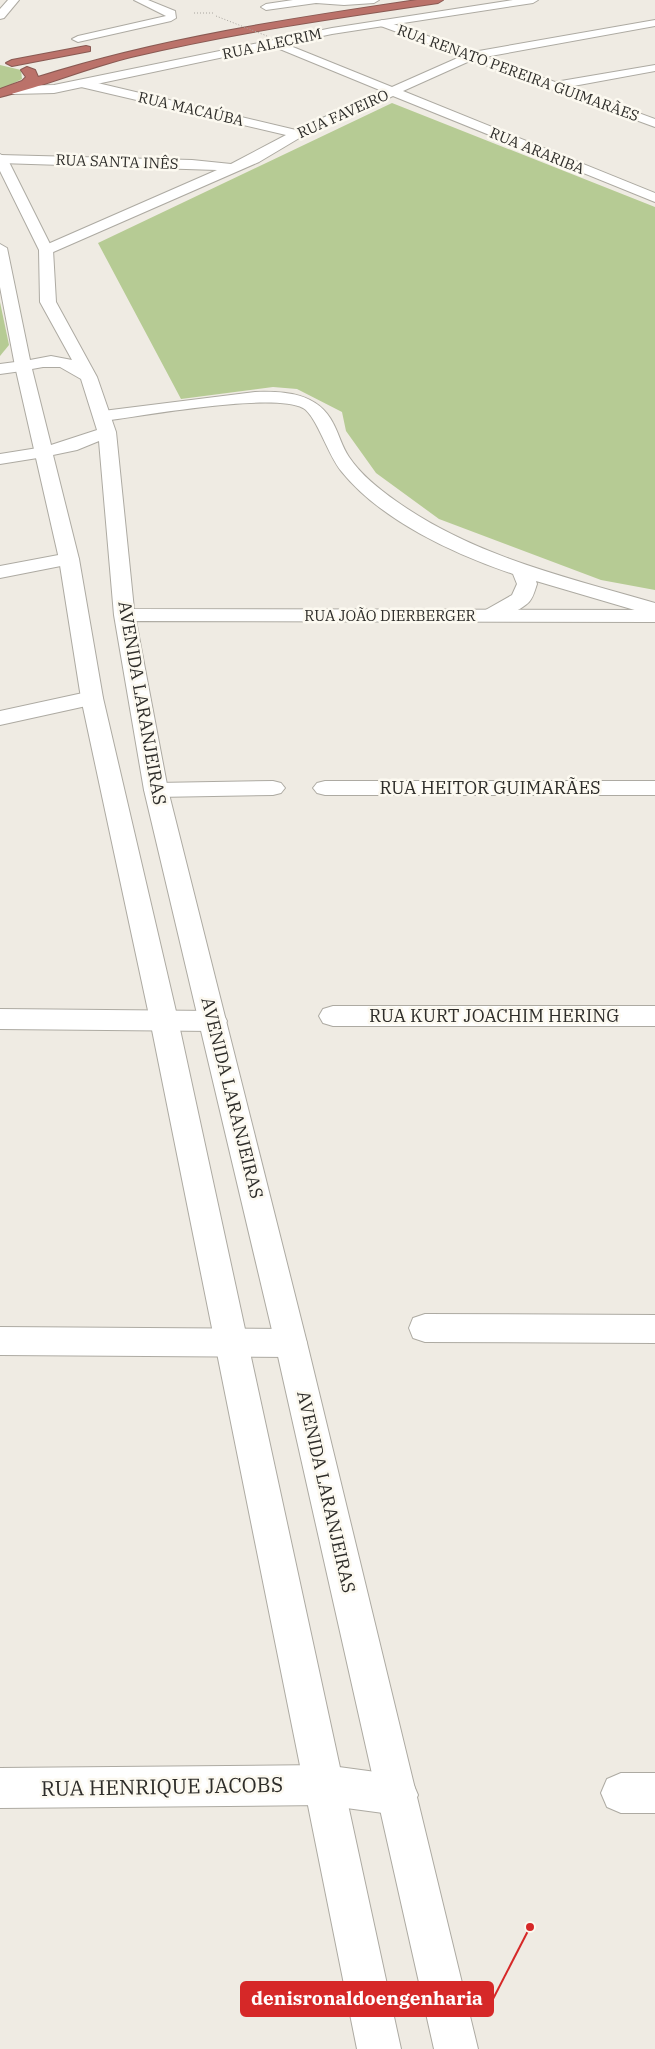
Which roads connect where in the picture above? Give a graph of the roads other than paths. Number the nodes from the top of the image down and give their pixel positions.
1 (14, 0) edge
2 (139, 0) edge
3 (316, 0) edge
4 (374, 0) edge
5 (380, 0) edge
6 (438, 0) edge
7 (533, 0) edge
8 (266, 7) dead end
9 (283, 14) junction
10 (0, 16) edge
11 (655, 23) edge
12 (382, 24) junction
13 (203, 26) dead end
14 (78, 38) dead end
15 (270, 40) junction
16 (101, 46) dead end
17 (257, 46) junction
18 (471, 56) junction
19 (0, 61) edge
20 (12, 63) junction
21 (655, 68) edge
22 (26, 84) junction
23 (85, 84) junction
24 (554, 86) junction
25 (12, 90) junction
26 (0, 93) edge
27 (389, 95) junction
28 (653, 121) edge
29 (297, 134) junction
30 (0, 158) edge
31 (233, 168) junction
32 (655, 184) edge
33 (632, 188) junction
34 (655, 198) edge
35 (46, 250) junction
36 (2, 265) edge
37 (12, 368) edge
38 (89, 377) junction
39 (105, 424) junction
40 (44, 452) junction
41 (0, 460) edge
42 (69, 559) junction
43 (522, 571) junction
44 (0, 572) edge
45 (655, 610) edge
46 (124, 616) junction
47 (489, 616) junction
48 (655, 616) edge
49 (92, 698) junction
50 (0, 718) edge
51 (273, 788) dead end
52 (325, 788) dead end
53 (655, 788) edge
54 (156, 790) junction
55 (333, 1016) dead end
56 (655, 1016) edge
57 (0, 1019) edge
58 (164, 1020) junction
59 (213, 1021) junction
60 (425, 1328) dead end
61 (655, 1328) edge
62 (0, 1341) edge
63 (291, 1342) junction
64 (232, 1344) junction
65 (324, 1785) junction
66 (0, 1788) edge
67 (398, 1795) junction
68 (379, 2049) edge
69 (456, 2049) edge

1 - 10 street
2 - 14 street
3 - 4 street
3 - 8 street
3 - 9 street
5 - 9 highway
6 - 22 highway
7 - 12 street, RUA ALECRIM
9 - 13 highway
11 - 18 street, RUA FAVEIRO
12 - 15 street, RUA ALECRIM
12 - 18 street, RUA RENATO PEREIRA GUIMARÃES
15 - 17 street, RUA ALECRIM
15 - 27 street, RUA ARARIBA
16 - 20 highway
17 - 23 street, RUA ALECRIM
17 - 27 street, RUA ARARIBA
18 - 24 street, RUA RENATO PEREIRA GUIMARÃES
18 - 27 street, RUA FAVEIRO
19 - 20 highway
20 - 22 highway
21 - 24 street
22 - 25 highway
23 - 25 street, RUA ALECRIM
23 - 29 street, RUA MACAÚBA
24 - 28 street, RUA RENATO PEREIRA GUIMARÃES
25 - 26 highway
27 - 29 street, RUA FAVEIRO
27 - 33 street, RUA ARARIBA
29 - 31 street, RUA FAVEIRO
30 - 31 street, RUA SANTA INÊS
30 - 35 street, AVENIDA LARANJEIRAS
31 - 35 street, RUA FAVEIRO
32 - 33 street
33 - 34 street, RUA ARARIBA
35 - 38 street, AVENIDA LARANJEIRAS
36 - 37 street
37 - 38 street
37 - 40 street
38 - 39 street, AVENIDA LARANJEIRAS
39 - 40 street
39 - 43 street
39 - 46 street, AVENIDA LARANJEIRAS
40 - 41 street
40 - 42 street
42 - 44 street
42 - 49 street
43 - 45 street
43 - 47 street
46 - 47 street, RUA JOÃO DIERBERGER
46 - 54 street, AVENIDA LARANJEIRAS
47 - 48 street, RUA JOÃO DIERBERGER
49 - 50 street
49 - 58 street
51 - 54 street
52 - 53 street, RUA HEITOR GUIMARÃES
54 - 59 street, AVENIDA LARANJEIRAS
55 - 56 street, RUA KURT JOACHIM HERING
57 - 58 street
58 - 59 street
58 - 64 street
59 - 63 street, AVENIDA LARANJEIRAS
60 - 61 street
62 - 64 street
63 - 64 street
63 - 67 street, AVENIDA LARANJEIRAS
64 - 65 street
65 - 66 street, RUA HENRIQUE JACOBS
65 - 67 street, RUA HENRIQUE JACOBS
65 - 68 street
67 - 69 street, AVENIDA LARANJEIRAS

